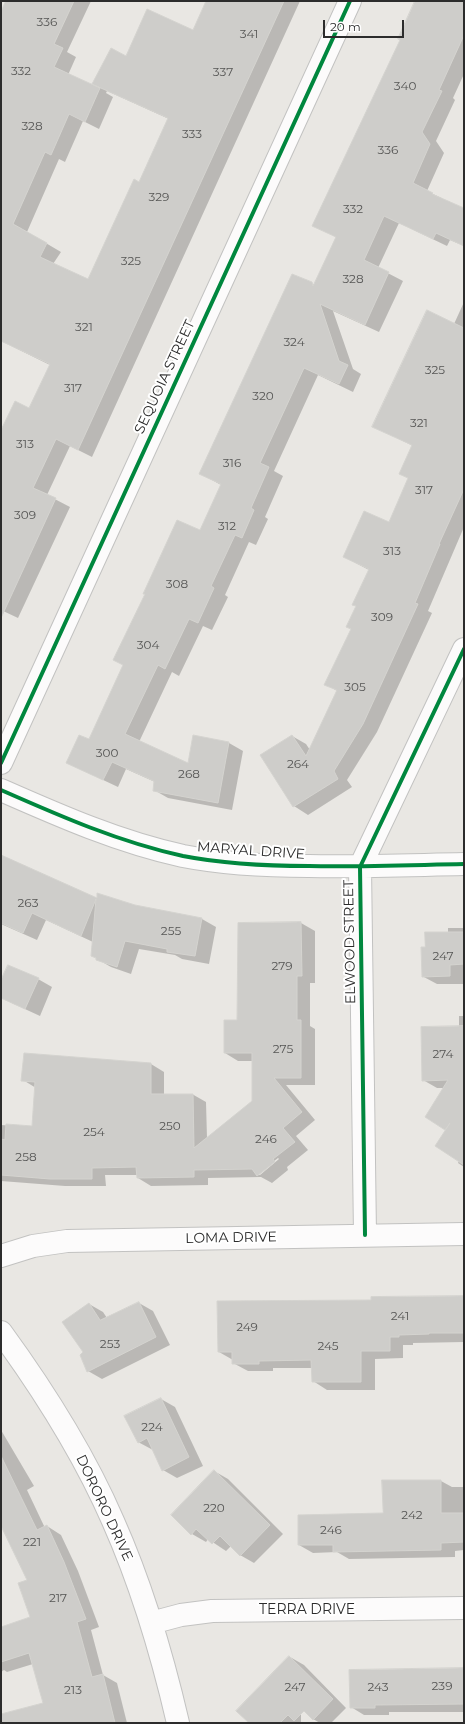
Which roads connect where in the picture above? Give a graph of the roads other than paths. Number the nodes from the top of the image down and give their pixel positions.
1 (350, 1) edge
2 (464, 648) edge
3 (1, 763) edge
4 (1, 790) edge
5 (464, 864) edge
6 (360, 867) junction
7 (464, 1234) edge
8 (365, 1235) junction
9 (1, 1256) edge
10 (1, 1332) edge
11 (464, 1608) edge
12 (151, 1623) junction
13 (178, 1723) edge

1 - 3 street, SEQUOIA STREET
2 - 6 street, ELWOOD STREET
4 - 6 street, MARYAL DRIVE
5 - 6 street, MARYAL DRIVE
6 - 8 street, ELWOOD STREET
7 - 8 street, LOMA DRIVE
8 - 9 street, LOMA DRIVE
10 - 12 street, DORORO DRIVE
11 - 12 street, TERRA DRIVE
12 - 13 street, DORORO DRIVE

